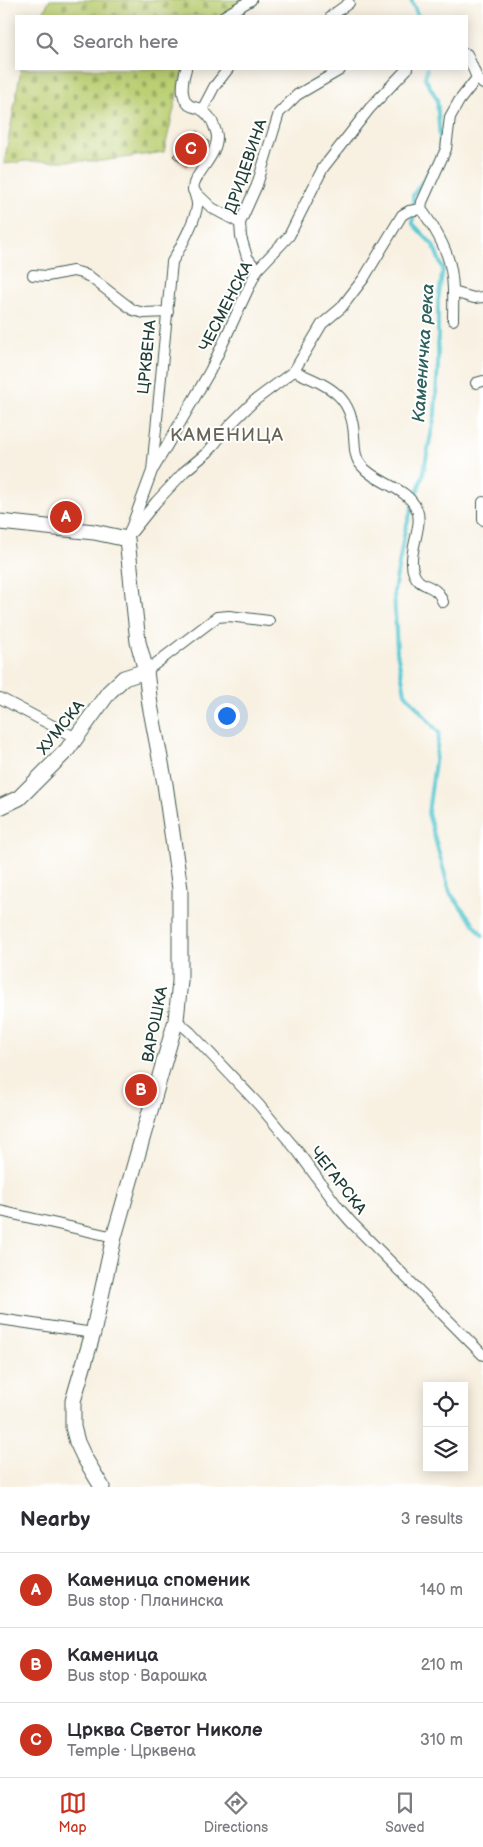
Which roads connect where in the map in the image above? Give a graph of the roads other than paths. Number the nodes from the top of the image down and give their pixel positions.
1 (251, 0) edge
2 (349, 3) dead end
3 (226, 15) edge
4 (331, 15) edge
5 (468, 56) edge
6 (186, 70) edge
7 (227, 70) edge
8 (340, 70) edge
9 (407, 70) edge
10 (480, 81) edge
11 (202, 110) junction
12 (193, 190) junction
13 (421, 209) junction
14 (240, 223) junction
15 (257, 270) junction
16 (33, 275) dead end
17 (452, 292) junction
18 (483, 297) edge
19 (168, 312) junction
20 (453, 320) dead end
21 (294, 370) junction
22 (152, 471) junction
23 (483, 502) edge
24 (483, 520) edge
25 (0, 522) edge
26 (127, 539) junction
27 (443, 602) dead end
28 (269, 621) dead end
29 (146, 671) junction
30 (0, 698) edge
31 (76, 738) junction
32 (0, 807) edge
33 (176, 1020) junction
34 (0, 1211) edge
35 (114, 1238) junction
36 (0, 1318) edge
37 (93, 1333) junction
38 (483, 1355) edge
39 (102, 1487) edge

1 - 3 street
2 - 4 street
5 - 10 street
6 - 11 street, ЦРКВЕНА
7 - 11 street
8 - 14 street, ДРИДЕВИНА
9 - 15 street, ЧЕСМЕНСКА
10 - 13 street
11 - 12 street, ЦРКВЕНА
12 - 14 street
12 - 19 street, ЦРКВЕНА
13 - 17 street
13 - 21 street
14 - 15 street, ДРИДЕВИНА
15 - 22 street, ЧЕСМЕНСКА
16 - 19 street
17 - 18 street
17 - 20 street
19 - 22 street, ЦРКВЕНА
21 - 26 street
21 - 27 street
22 - 26 street, ЦРКВЕНА
23 - 24 street
25 - 26 street
26 - 29 street, ЦРКВЕНА
28 - 29 street
29 - 31 street, ХУМСКА
29 - 33 street, ВАРОШКА
30 - 31 street
31 - 32 street, ХУМСКА
33 - 35 street, ВАРОШКА
33 - 38 street, ЧЕГАРСКА
34 - 35 street
35 - 37 street, ВАРОШКА
36 - 37 street
37 - 39 street, ВАРОШКА

